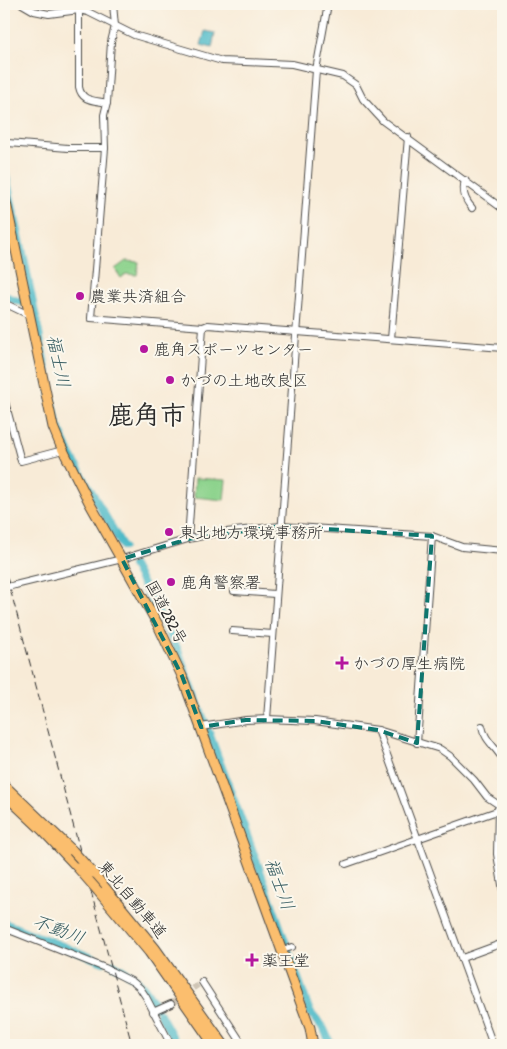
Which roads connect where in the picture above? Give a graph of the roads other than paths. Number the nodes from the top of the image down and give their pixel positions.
1 (22, 4) edge
2 (113, 4) edge
3 (328, 4) edge
4 (79, 10) junction
5 (115, 26) junction
6 (316, 70) junction
7 (107, 103) junction
8 (408, 137) junction
9 (4, 139) edge
10 (105, 148) junction
11 (464, 180) junction
12 (4, 193) edge
13 (472, 208) dead end
14 (503, 209) edge
15 (4, 302) edge
16 (29, 313) junction
17 (203, 327) junction
18 (296, 332) junction
19 (391, 339) junction
20 (503, 348) edge
21 (4, 398) edge
22 (63, 450) junction
23 (281, 526) junction
24 (432, 536) junction
25 (188, 539) junction
26 (503, 551) edge
27 (122, 559) junction
28 (4, 588) edge
29 (234, 591) dead end
30 (275, 594) junction
31 (232, 631) dead end
32 (273, 634) junction
33 (267, 719) junction
34 (482, 726) dead end
35 (201, 728) junction
36 (378, 730) junction
37 (418, 743) junction
38 (503, 760) edge
39 (4, 785) edge
40 (4, 794) edge
41 (500, 807) edge
42 (418, 840) junction
43 (346, 864) dead end
44 (503, 891) edge
45 (4, 928) edge
46 (503, 943) edge
47 (292, 947) dead end
48 (282, 950) junction
49 (462, 958) junction
50 (202, 982) dead end
51 (172, 1004) tunnel mouth
52 (153, 1012) junction
53 (171, 1045) edge
54 (214, 1045) edge
55 (224, 1045) edge
56 (243, 1045) edge
57 (313, 1045) edge
58 (493, 1045) edge

1 - 4 street
2 - 5 street
3 - 6 street
4 - 5 street
4 - 7 street
5 - 6 street
5 - 7 street
6 - 8 street
6 - 18 street
7 - 10 street
8 - 11 street
8 - 19 street
9 - 10 street
10 - 17 street
11 - 13 street
11 - 14 street
12 - 16 highway, 国道282号
15 - 16 street
16 - 22 highway, 国道282号
17 - 18 street
17 - 25 street
18 - 19 street
18 - 23 street
19 - 20 street
21 - 22 street
22 - 27 highway, 国道282号
23 - 24 street
23 - 25 street
23 - 30 street
24 - 26 street
24 - 37 street
25 - 27 street
27 - 28 street, bridge
27 - 35 highway, 国道282号
29 - 30 street
30 - 32 street
31 - 32 street
32 - 33 street
33 - 35 street
33 - 36 street
34 - 38 street
35 - 48 highway, 国道282号
36 - 37 street
36 - 42 street
37 - 41 street
39 - 55 highway, 東北自動車道, bridge
40 - 54 highway, 東北自動車道, bridge
41 - 42 street
41 - 44 street
42 - 43 street
42 - 49 street
45 - 52 street
46 - 49 street
47 - 48 street
48 - 57 highway, 国道282号
49 - 58 street
50 - 56 street
51 - 52 street
52 - 53 street

